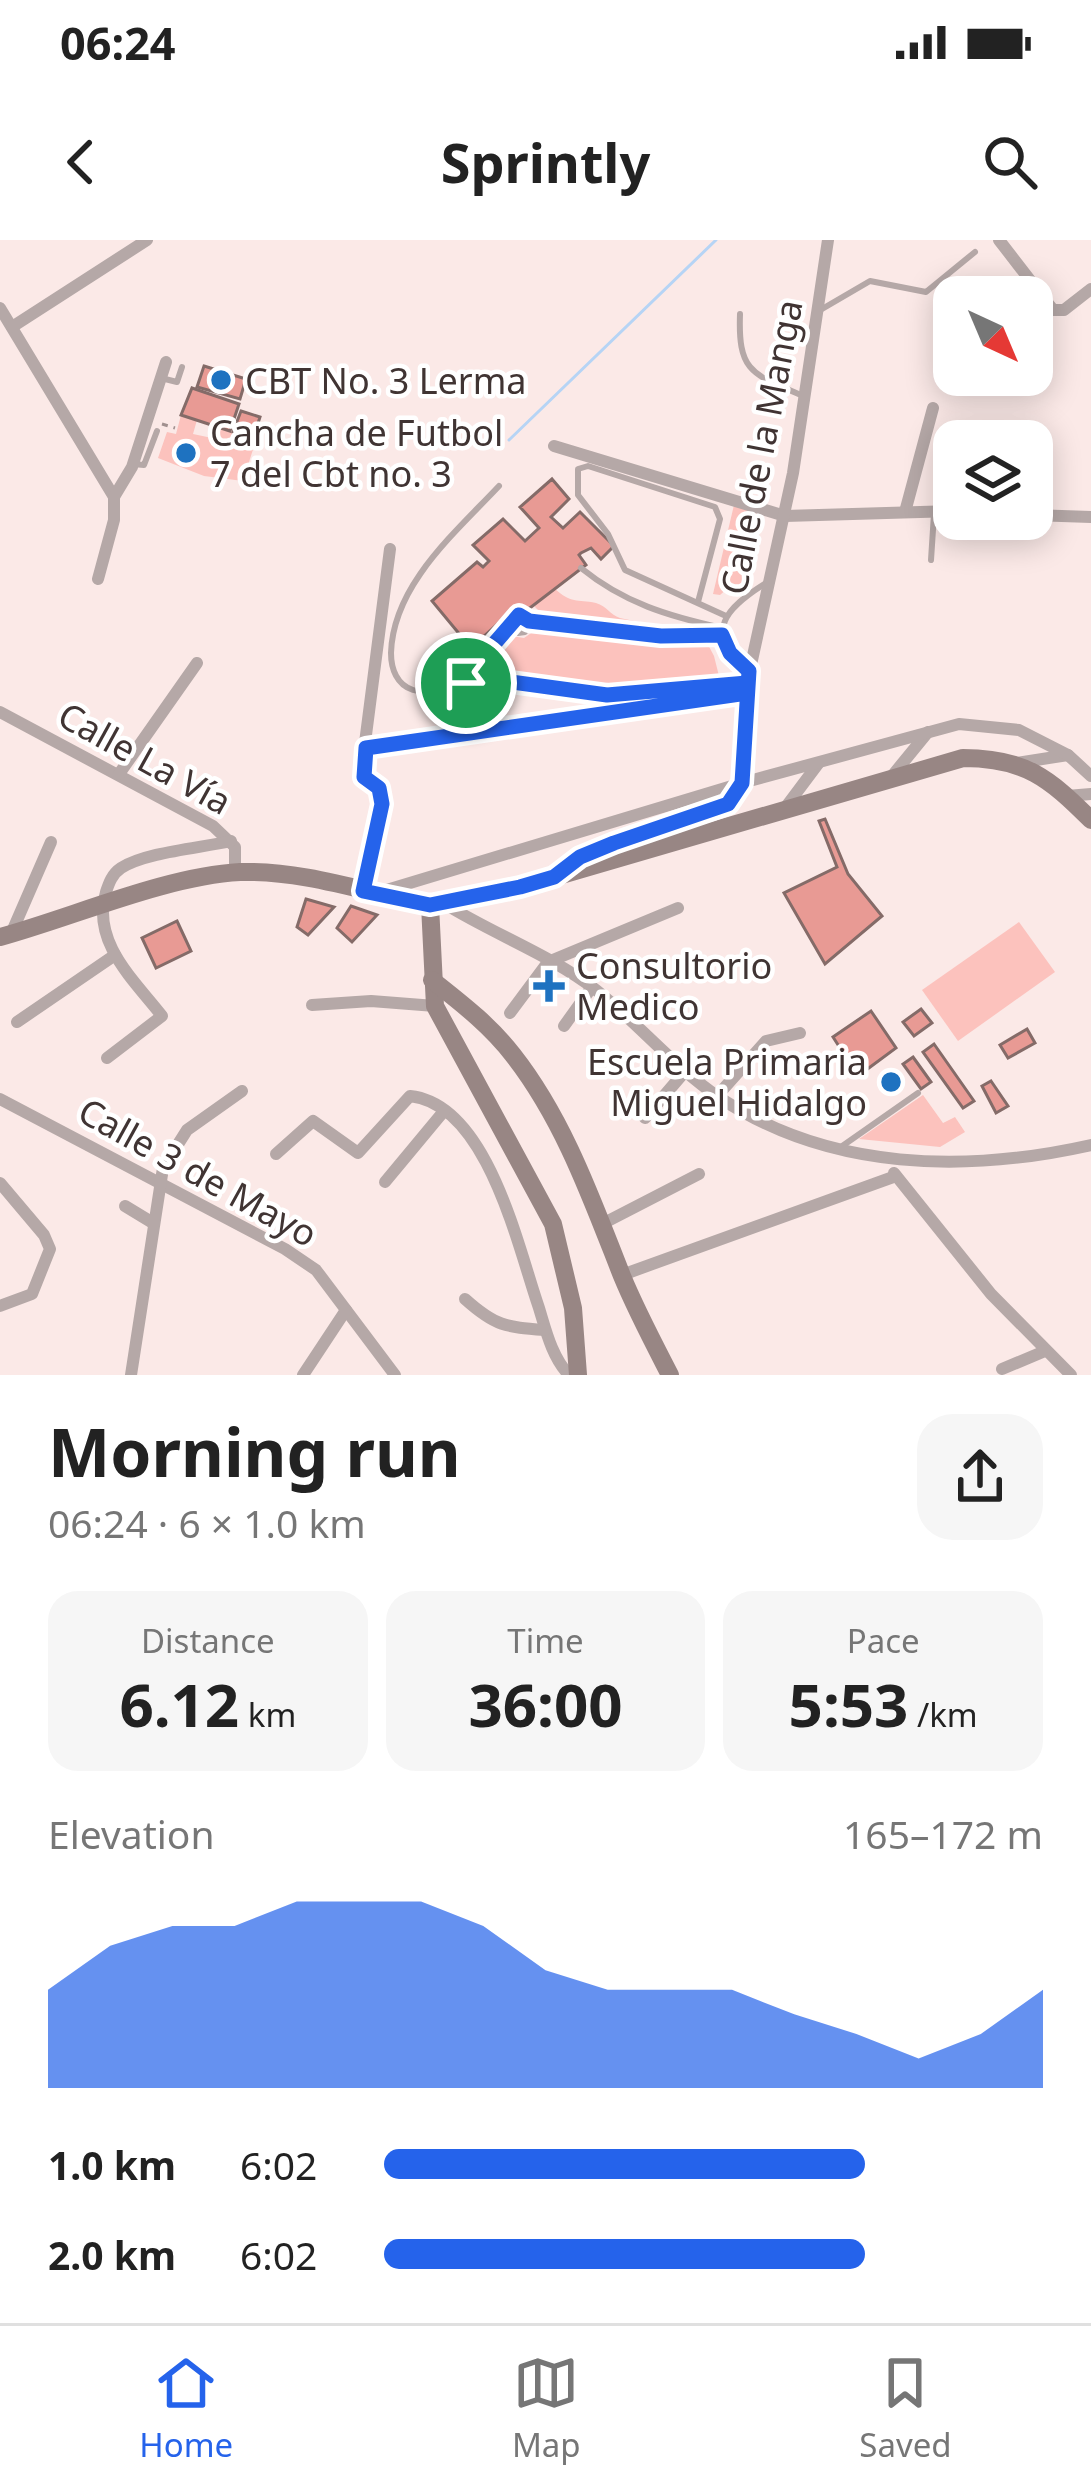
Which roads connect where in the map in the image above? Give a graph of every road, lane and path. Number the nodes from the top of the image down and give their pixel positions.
1 (147, 240) edge
2 (828, 240) edge
3 (1000, 240) edge
4 (975, 252) dead end
5 (1091, 289) edge
6 (0, 308) edge
7 (818, 311) junction
8 (740, 314) dead end
9 (12, 327) junction
10 (166, 362) dead end
11 (182, 367) dead end
12 (161, 378) junction
13 (805, 396) junction
14 (933, 408) dead end
15 (157, 430) dead end
16 (554, 446) dead end
17 (134, 464) junction
18 (499, 486) dead end
19 (114, 497) junction
20 (933, 510) edge
21 (904, 512) junction
22 (785, 516) junction
23 (1053, 516) edge
24 (1091, 518) edge
25 (933, 527) edge
26 (391, 549) dead end
27 (931, 560) dead end
28 (580, 568) dead end
29 (98, 579) dead end
30 (766, 583) junction
31 (698, 602) junction
32 (726, 616) junction
33 (722, 632) junction
34 (197, 662) dead end
35 (748, 682) junction
36 (466, 683) junction
37 (0, 712) edge
38 (929, 731) junction
39 (366, 748) junction
40 (1067, 755) junction
41 (818, 763) junction
42 (1017, 763) junction
43 (119, 774) junction
44 (1091, 776) edge
45 (891, 778) junction
46 (742, 783) junction
47 (1091, 794) edge
48 (1067, 796) junction
49 (785, 808) junction
50 (1091, 820) edge
51 (231, 841) junction
52 (51, 842) dead end
53 (235, 873) junction
54 (554, 877) junction
55 (368, 892) junction
56 (438, 905) junction
57 (102, 907) junction
58 (679, 908) dead end
59 (5, 935) edge
60 (116, 956) junction
61 (548, 962) junction
62 (432, 980) junction
63 (592, 987) junction
64 (312, 1005) dead end
65 (435, 1006) junction
66 (511, 1013) dead end
67 (17, 1022) dead end
68 (564, 1025) dead end
69 (800, 1033) dead end
70 (107, 1058) dead end
71 (687, 1069) junction
72 (242, 1091) dead end
73 (918, 1093) dead end
74 (716, 1096) junction
75 (0, 1099) edge
76 (444, 1112) junction
77 (645, 1118) dead end
78 (1091, 1145) edge
79 (835, 1151) junction
80 (276, 1154) dead end
81 (887, 1161) junction
82 (699, 1174) dead end
83 (896, 1176) junction
84 (160, 1182) junction
85 (385, 1182) dead end
86 (0, 1183) edge
87 (125, 1206) dead end
88 (153, 1223) junction
89 (604, 1223) junction
90 (622, 1275) junction
91 (465, 1299) dead end
92 (0, 1306) edge
93 (346, 1310) junction
94 (545, 1330) junction
95 (1045, 1351) junction
96 (1002, 1369) dead end
97 (569, 1372) edge
98 (131, 1375) edge
99 (303, 1375) edge
100 (395, 1375) edge
101 (545, 1375) edge
102 (670, 1375) edge
103 (1070, 1375) edge

1 - 9 street
2 - 7 street, Calle de la Manga
3 - 5 street
4 - 7 lane
6 - 9 street
7 - 13 street, Calle de la Manga
8 - 13 lane
9 - 19 street
10 - 12 street
11 - 12 lane
12 - 17 street
13 - 22 street, Calle de la Manga
14 - 21 street
15 - 17 lane
16 - 22 street
17 - 19 street
18 - 36 lane
19 - 29 street
20 - 21 street
21 - 22 street
22 - 30 street, Calle de la Manga
23 - 24 street
25 - 27 lane
26 - 39 street
28 - 33 lane
30 - 32 lane
30 - 35 street, Calle de la Manga
31 - 31 lane
31 - 32 lane
32 - 33 lane
33 - 35 lane
33 - 36 lane
34 - 43 street
35 - 36 lane
35 - 39 street
35 - 46 street, Calle de la Manga
37 - 43 street, Calle La Vía
38 - 40 street
38 - 41 street
38 - 45 street
39 - 55 street
40 - 42 street
40 - 44 street
41 - 46 street
41 - 49 street
42 - 45 main road
42 - 48 main road
43 - 51 street, Calle La Vía
45 - 49 main road
46 - 54 street
46 - 55 street
47 - 48 street
48 - 50 main road
49 - 54 main road
51 - 53 street, Calle La Vía
51 - 57 street
52 - 59 street
53 - 55 main road
53 - 57 main road
54 - 56 main road
55 - 56 main road
56 - 61 street
56 - 62 main road
57 - 59 main road
57 - 60 street
58 - 61 street
60 - 67 street
60 - 70 street
61 - 63 street
61 - 66 street
62 - 65 main road
62 - 89 main road
63 - 68 street
63 - 71 street
64 - 65 street
65 - 97 main road
69 - 74 street
71 - 74 street
71 - 77 street
72 - 84 street
73 - 79 lane
74 - 79 street
75 - 84 street, Calle 3 de Mayo
76 - 80 street
76 - 85 street
76 - 94 street
78 - 81 street
79 - 81 street
81 - 83 street
82 - 89 street
83 - 90 street
83 - 95 street
84 - 88 street
84 - 93 street, Calle 3 de Mayo
86 - 92 street
87 - 88 street
88 - 98 street
89 - 90 main road
90 - 102 main road
91 - 94 street
93 - 99 street
93 - 100 street, Calle 3 de Mayo
94 - 97 street
95 - 96 street
95 - 103 street
97 - 101 street

